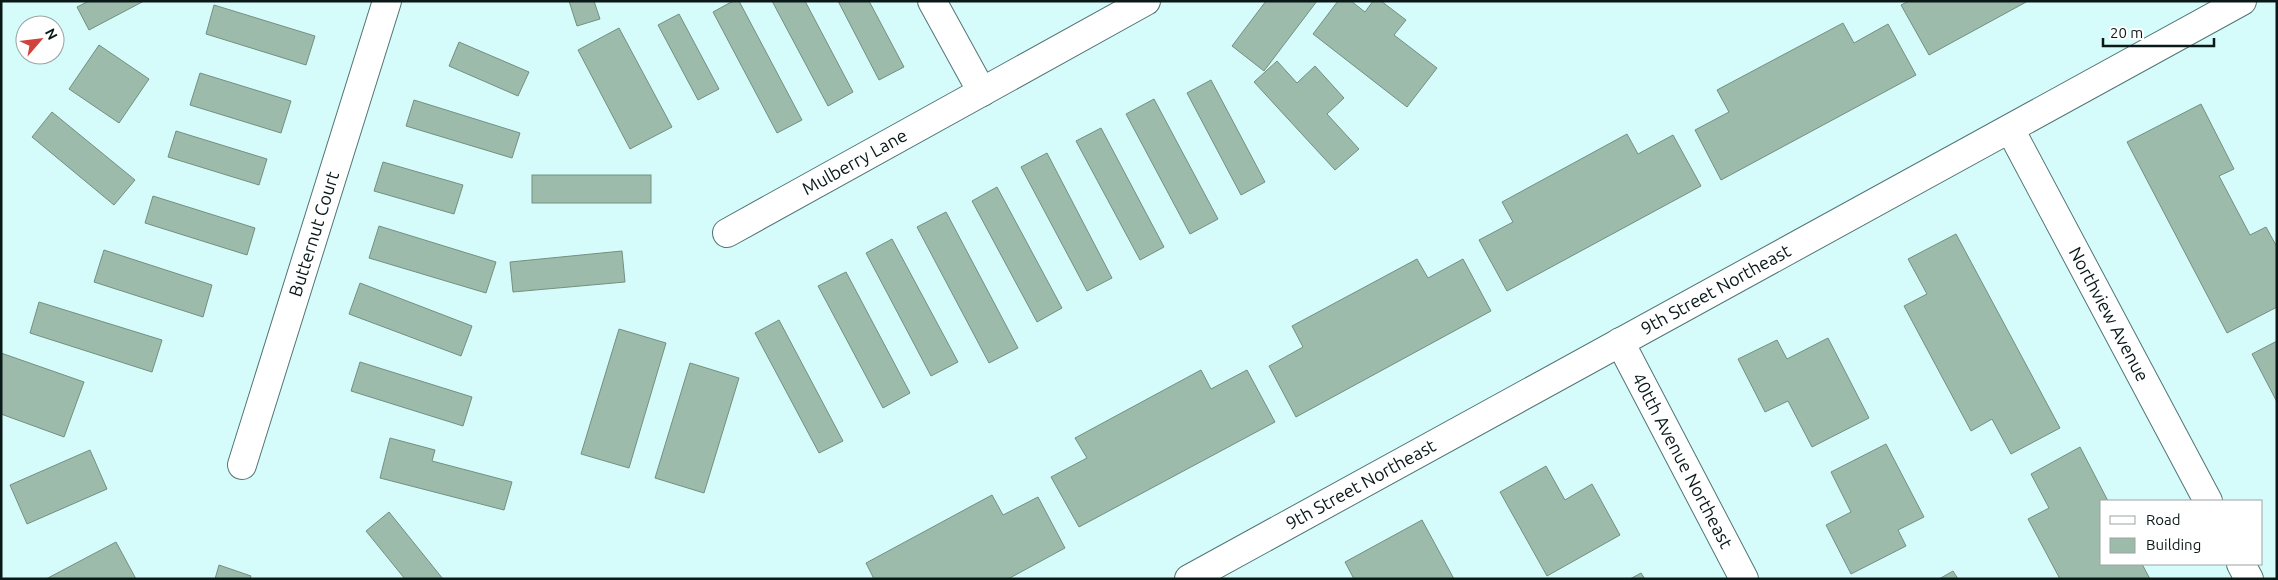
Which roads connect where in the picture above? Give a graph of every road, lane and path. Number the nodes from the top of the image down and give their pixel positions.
1 (387, 1) edge
2 (932, 1) edge
3 (1146, 1) edge
4 (2242, 1) edge
5 (982, 92) junction
6 (2010, 129) junction
7 (727, 233) dead end
8 (1620, 342) junction
9 (242, 466) dead end
10 (2207, 500) edge
11 (2242, 565) edge
12 (1228, 569) edge
13 (1189, 579) edge
14 (1744, 579) edge
15 (2249, 579) edge

1 - 9 street, Butternut Court
2 - 5 street
3 - 5 street, Mulberry Lane
4 - 6 street, 9th Street Northeast
5 - 7 street, Mulberry Lane
6 - 8 street, 9th Street Northeast
6 - 10 street, Northview Avenue
8 - 12 street, 9th Street Northeast
8 - 14 street, 40tth Avenue Northeast
11 - 15 street
12 - 13 street, 9th Street Northeast

